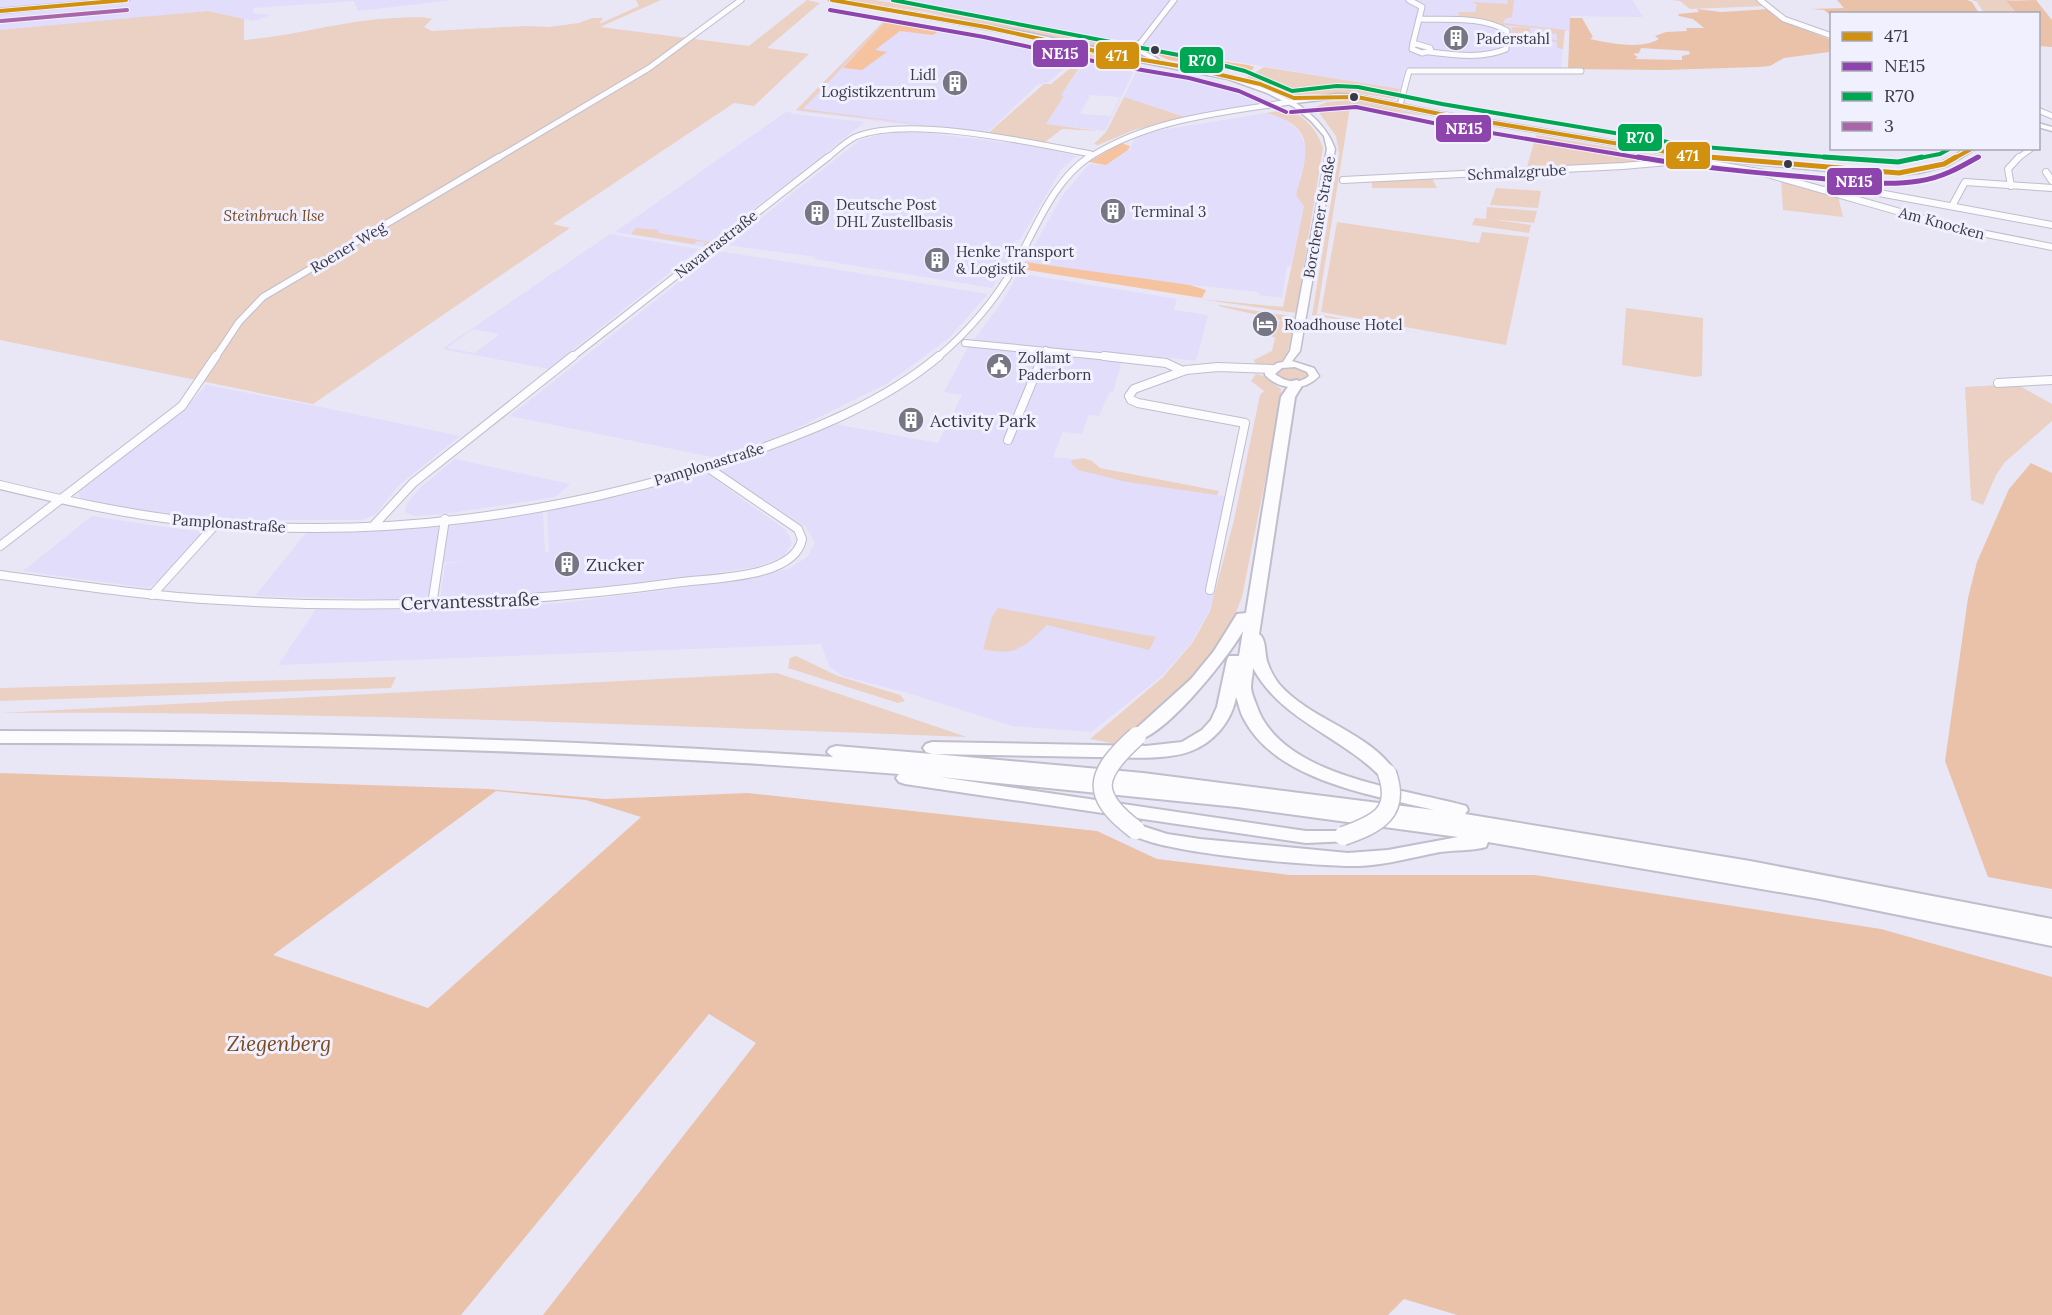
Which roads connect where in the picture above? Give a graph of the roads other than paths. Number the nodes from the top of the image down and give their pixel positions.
1 (126, 0) edge
2 (741, 0) edge
3 (832, 0) edge
4 (1174, 0) edge
5 (1409, 0) edge
6 (1760, 0) edge
7 (0, 11) edge
8 (1419, 19) junction
9 (1830, 35) edge
10 (1139, 43) junction
11 (1098, 52) junction
12 (1129, 58) junction
13 (1169, 64) junction
14 (1581, 71) dead end
15 (1242, 81) junction
16 (1337, 96) junction
17 (1314, 100) junction
18 (1290, 102) junction
19 (1400, 105) junction
20 (1313, 120) junction
21 (1970, 150) edge
22 (2029, 150) edge
23 (1091, 154) junction
24 (1766, 168) junction
25 (2046, 172) dead end
26 (1343, 180) dead end
27 (2052, 181) edge
28 (1897, 184) dead end
29 (2011, 186) junction
30 (2052, 188) edge
31 (1824, 190) junction
32 (1892, 194) junction
33 (1952, 206) junction
34 (2052, 225) edge
35 (2052, 248) edge
36 (965, 342) dead end
37 (1046, 350) junction
38 (1295, 351) junction
39 (1286, 364) junction
40 (1301, 365) junction
41 (1183, 371) junction
42 (1275, 375) junction
43 (2052, 375) edge
44 (2052, 380) edge
45 (1998, 383) dead end
46 (1298, 384) junction
47 (1288, 397) junction
48 (1008, 440) dead end
49 (707, 467) junction
50 (0, 486) edge
51 (60, 500) junction
52 (394, 505) junction
53 (445, 519) junction
54 (394, 523) junction
55 (216, 524) junction
56 (375, 524) junction
57 (0, 546) edge
58 (0, 575) edge
59 (1210, 590) dead end
60 (152, 595) junction
61 (432, 605) junction
62 (1249, 614) junction
63 (0, 726) edge
64 (0, 737) edge
65 (823, 751) junction
66 (777, 759) junction
67 (1533, 836) junction
68 (1964, 914) junction
69 (2052, 926) edge
70 (2052, 939) edge

1 - 7 main road
2 - 51 street, Roener Weg
3 - 11 main road, Borchener Straße
4 - 10 street
5 - 8 street
6 - 9 street
8 - 8 street
10 - 11 main road
10 - 12 street
10 - 13 main road
11 - 12 main road, Borchener Straße
12 - 13 main road, Borchener Straße
13 - 15 main road, Borchener Straße
14 - 19 street
15 - 16 main road
15 - 18 main road, Borchener Straße
16 - 17 main road
16 - 19 main road
17 - 18 main road
17 - 20 main road
18 - 20 main road, Borchener Straße
18 - 23 street, Pamplonastraße
19 - 24 main road
20 - 38 main road, Borchener Straße
21 - 24 main road
22 - 29 street
23 - 49 street, Pamplonastraße
23 - 52 street, Navarrastraße
24 - 26 street, Schmalzgrube
24 - 31 street, Am Knocken
25 - 27 street
28 - 32 street
29 - 30 street
29 - 33 street
31 - 32 street
31 - 35 street, Am Knocken
32 - 33 street
33 - 34 street
36 - 37 street
37 - 41 street
37 - 48 street
38 - 39 main road, Borchener Straße
38 - 40 main road
39 - 40 main road
39 - 42 main road
40 - 46 main road
41 - 42 street
41 - 59 street
42 - 46 main road
42 - 47 highway
43 - 44 street
44 - 45 street
46 - 47 highway
47 - 62 highway
49 - 53 street, Pamplonastraße
49 - 61 street, Cervantesstraße
50 - 51 street, Pamplonastraße
51 - 55 street, Pamplonastraße
51 - 57 street, Roener Weg
52 - 54 street
52 - 56 street, Navarrastraße
53 - 54 street, Pamplonastraße
53 - 61 street
54 - 56 street, Pamplonastraße
55 - 56 street, Pamplonastraße
55 - 60 street
58 - 60 street, Cervantesstraße
60 - 61 street, Cervantesstraße
62 - 65 highway
62 - 66 highway, bridge
62 - 67 highway
62 - 67 highway, bridge
63 - 65 highway
64 - 66 highway
65 - 67 highway
66 - 67 highway
67 - 68 highway
68 - 69 highway
68 - 70 highway

